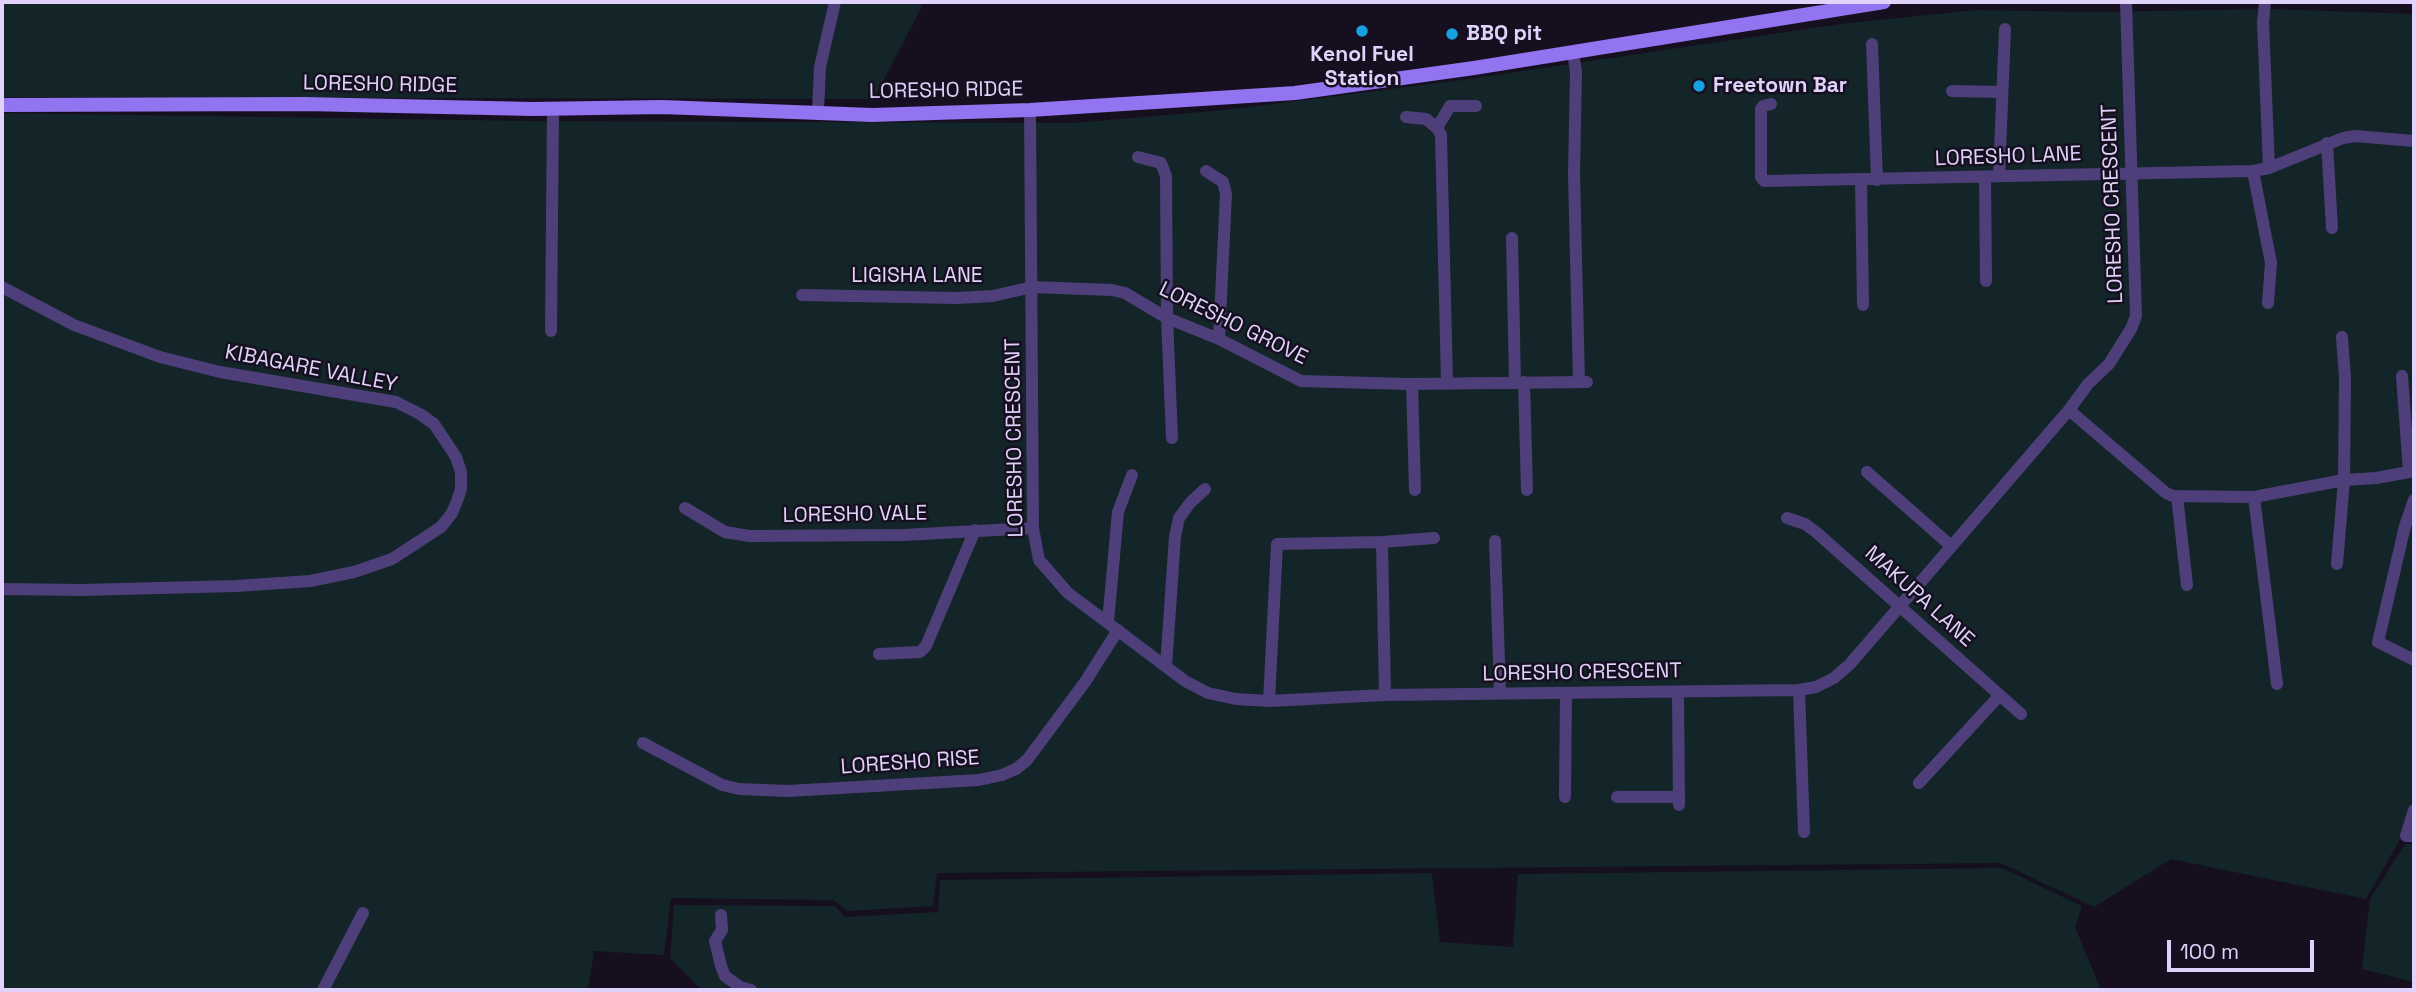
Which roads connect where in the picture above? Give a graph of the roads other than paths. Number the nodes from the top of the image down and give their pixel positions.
1 (835, 2) edge
2 (1884, 2) edge
3 (2126, 2) edge
4 (2265, 2) edge
5 (2005, 29) dead end
6 (1872, 44) dead end
7 (1573, 52) junction
8 (1952, 91) dead end
9 (2002, 92) junction
10 (1771, 104) dead end
11 (2, 105) edge
12 (1476, 106) dead end
13 (553, 108) junction
14 (1030, 110) junction
15 (818, 111) junction
16 (1406, 117) dead end
17 (1437, 128) junction
18 (2414, 141) edge
19 (2327, 143) junction
20 (1138, 157) dead end
21 (2269, 168) junction
22 (1206, 171) dead end
23 (2253, 171) junction
24 (2132, 172) junction
25 (1992, 177) junction
26 (1861, 180) junction
27 (1877, 180) junction
28 (2332, 228) dead end
29 (1513, 238) dead end
30 (1986, 281) dead end
31 (2, 287) edge
32 (1032, 287) junction
33 (802, 295) dead end
34 (2268, 303) dead end
35 (1863, 305) dead end
36 (1167, 318) junction
37 (551, 331) dead end
38 (2343, 337) dead end
39 (1219, 339) junction
40 (2402, 376) dead end
41 (1447, 382) junction
42 (1520, 382) junction
43 (1412, 384) junction
44 (2069, 410) junction
45 (1172, 438) dead end
46 (1867, 472) dead end
47 (1132, 475) dead end
48 (2344, 480) junction
49 (1205, 489) dead end
50 (1415, 490) dead end
51 (1527, 490) dead end
52 (2177, 496) junction
53 (2254, 497) junction
54 (2413, 504) edge
55 (685, 508) dead end
56 (1787, 518) dead end
57 (1033, 527) junction
58 (975, 530) junction
59 (1434, 538) dead end
60 (1495, 541) dead end
61 (1382, 542) junction
62 (1950, 545) junction
63 (2337, 564) dead end
64 (2187, 585) dead end
65 (2, 589) edge
66 (1899, 605) junction
67 (1113, 626) junction
68 (879, 654) dead end
69 (2414, 660) edge
70 (1166, 666) junction
71 (2277, 684) dead end
72 (1799, 690) junction
73 (1678, 692) junction
74 (1500, 693) junction
75 (1566, 694) junction
76 (1385, 695) junction
77 (2000, 695) junction
78 (1269, 701) junction
79 (2021, 714) dead end
80 (643, 743) dead end
81 (1919, 783) dead end
82 (1565, 797) dead end
83 (1617, 797) dead end
84 (2414, 810) edge
85 (1804, 832) dead end
86 (2414, 835) edge
87 (363, 913) dead end
88 (721, 915) dead end
89 (323, 990) edge
90 (751, 990) edge

1 - 15 street
2 - 7 main road, LORESHO RIDGE
3 - 24 street, LORESHO CRESCENT
4 - 21 street
5 - 9 street
6 - 27 street
7 - 14 main road, LORESHO RIDGE
7 - 42 street, LORESHO GROVE
8 - 9 street
9 - 25 street
10 - 26 street, LORESHO LANE
11 - 13 main road, LORESHO RIDGE
12 - 17 street
13 - 15 main road, LORESHO RIDGE
13 - 37 street
14 - 15 main road, LORESHO RIDGE
14 - 32 street, LORESHO CRESCENT
16 - 17 street
17 - 41 street
18 - 19 street, LORESHO LANE
19 - 21 street, LORESHO LANE
19 - 28 street
20 - 36 street
21 - 23 street, LORESHO LANE
22 - 39 street
23 - 24 street, LORESHO LANE
23 - 34 street
24 - 25 street, LORESHO LANE
24 - 44 street, LORESHO CRESCENT
25 - 27 street, LORESHO LANE
25 - 30 street
26 - 27 street, LORESHO LANE
26 - 35 street
29 - 42 street
31 - 65 street, KIBAGARE VALLEY
32 - 33 street, LIGISHA LANE
32 - 36 street, LORESHO GROVE
32 - 57 street, LORESHO CRESCENT
36 - 39 street, LORESHO GROVE
36 - 45 street
38 - 48 street
39 - 43 street, LORESHO GROVE
40 - 48 street
41 - 42 street, LORESHO GROVE
41 - 43 street, LORESHO GROVE
42 - 51 street
43 - 50 street
44 - 52 street
44 - 62 street, LORESHO CRESCENT
46 - 62 street
47 - 67 street
48 - 53 street
48 - 63 street
49 - 70 street
52 - 53 street
52 - 64 street
53 - 71 street
54 - 69 street
55 - 58 street, LORESHO VALE
56 - 66 street, MAKUPA LANE
57 - 58 street, LORESHO VALE
57 - 67 street, LORESHO CRESCENT
58 - 68 street
59 - 61 street
60 - 74 street
61 - 76 street
61 - 78 street
62 - 66 street, LORESHO CRESCENT
66 - 72 street, LORESHO CRESCENT
66 - 77 street, MAKUPA LANE
67 - 70 street, LORESHO CRESCENT
67 - 80 street, LORESHO RISE
70 - 78 street, LORESHO CRESCENT
72 - 73 street, LORESHO CRESCENT
72 - 85 street
73 - 75 street, LORESHO CRESCENT
73 - 83 street
74 - 75 street, LORESHO CRESCENT
74 - 76 street, LORESHO CRESCENT
75 - 82 street
76 - 78 street, LORESHO CRESCENT
77 - 79 street, MAKUPA LANE
77 - 81 street
84 - 86 street
87 - 89 street
88 - 90 street

